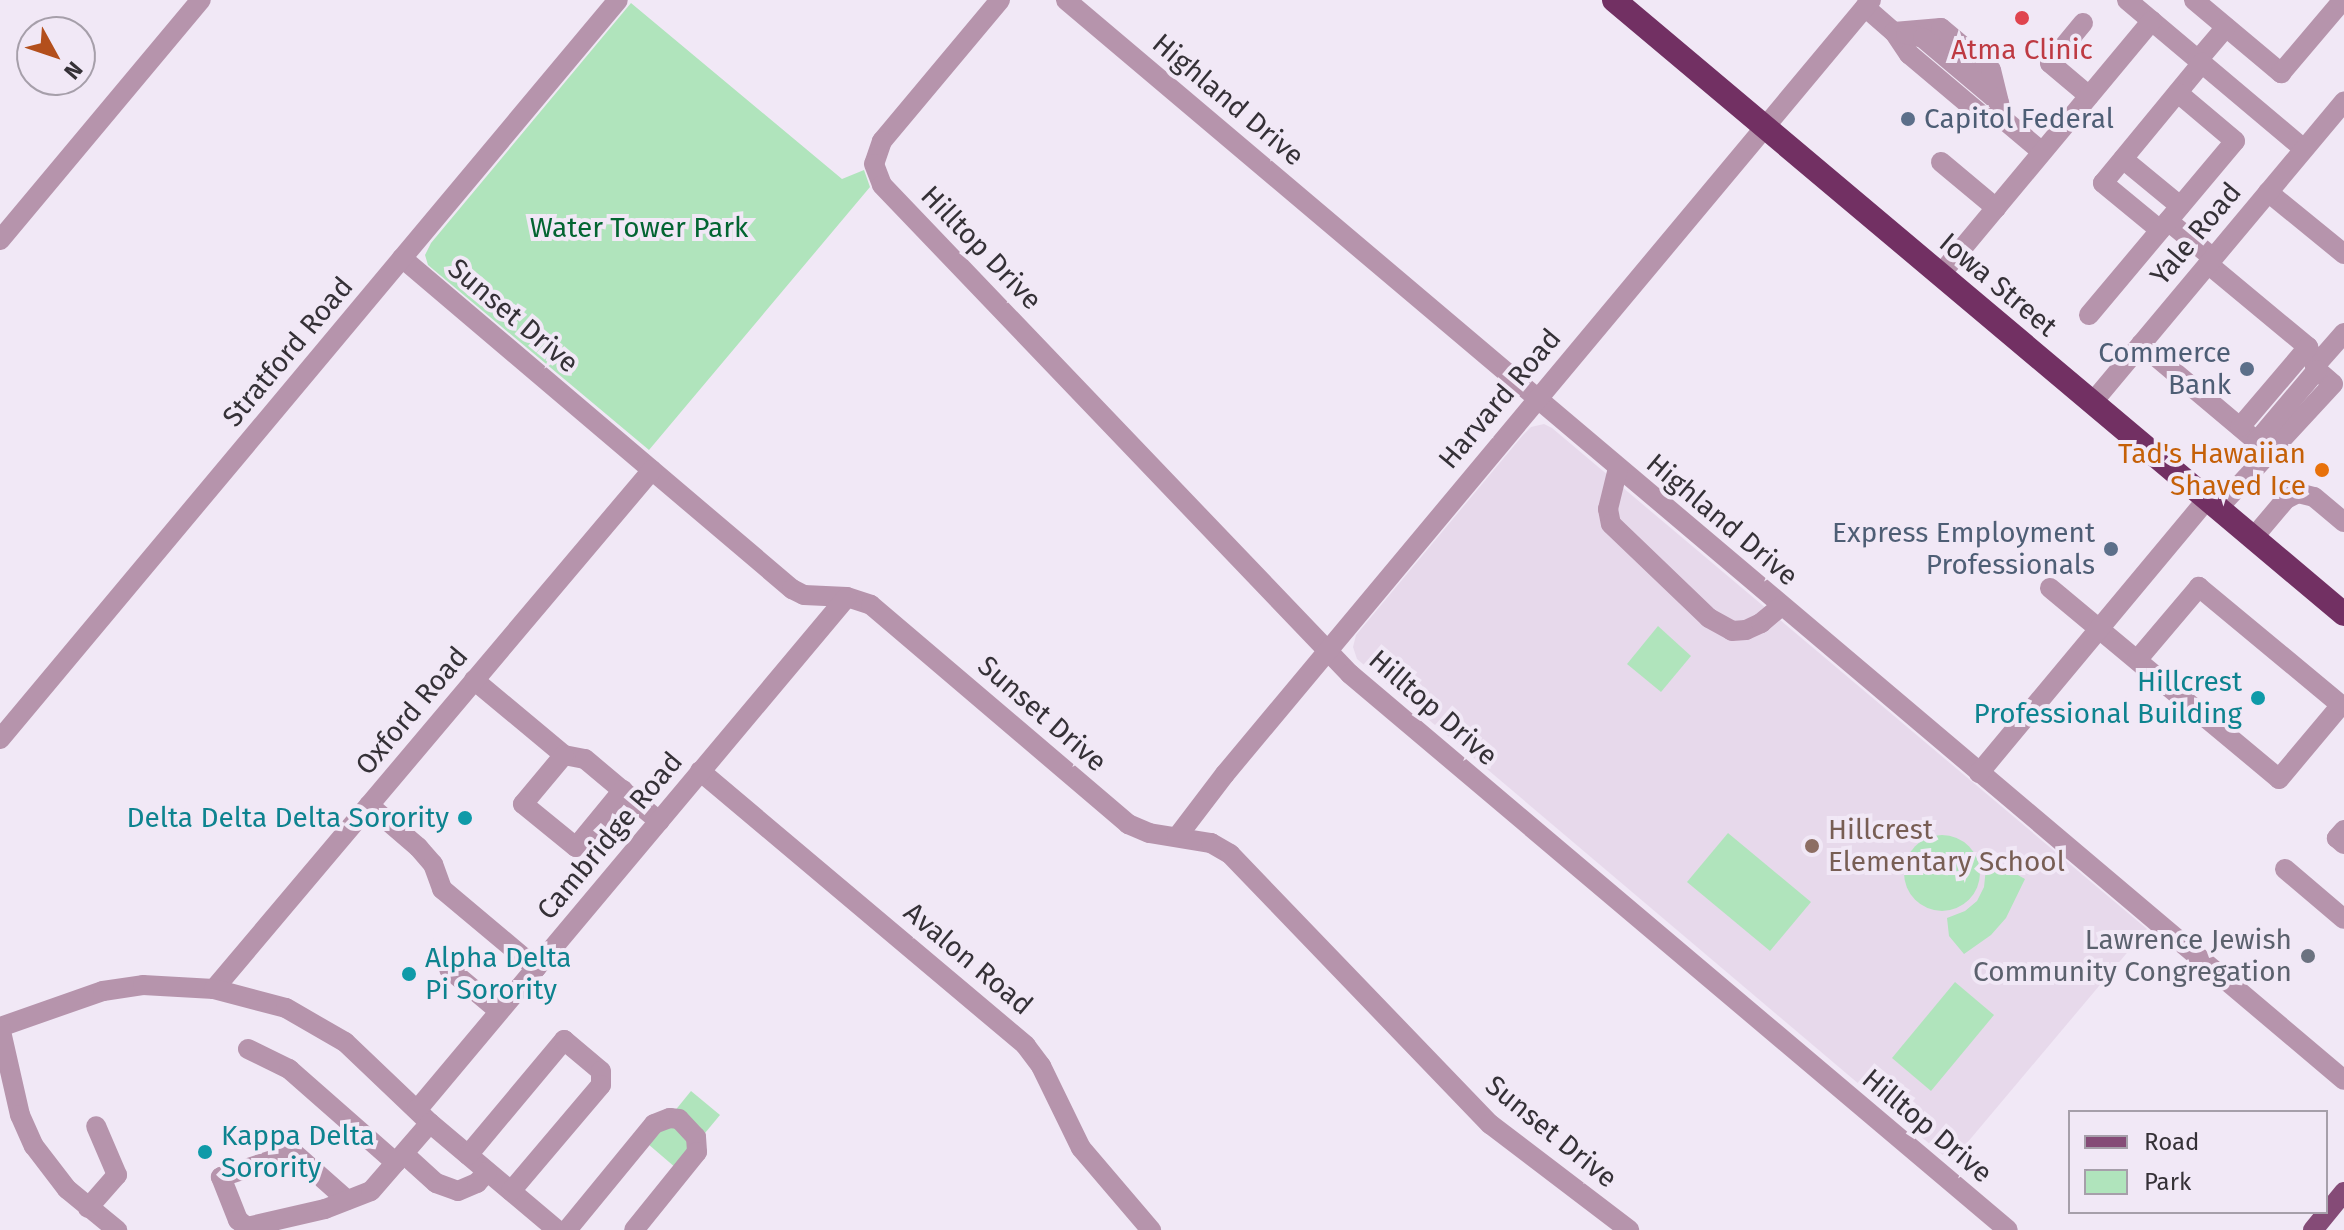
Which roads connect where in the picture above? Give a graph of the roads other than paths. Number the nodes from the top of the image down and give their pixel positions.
1 (201, 0) edge
2 (618, 0) edge
3 (1000, 0) edge
4 (1066, 0) edge
5 (1614, 0) edge
6 (2127, 0) edge
7 (2194, 0) edge
8 (2343, 0) edge
9 (1868, 4) edge
10 (2152, 21) junction
11 (2083, 23) dead end
12 (2226, 27) junction
13 (1894, 32) junction
14 (2200, 61) junction
15 (2178, 93) junction
16 (2089, 96) junction
17 (2344, 102) edge
18 (2001, 111) junction
19 (2336, 126) edge
20 (1765, 128) junction
21 (2304, 149) junction
22 (2042, 152) junction
23 (2123, 159) junction
24 (1941, 162) dead end
25 (2268, 192) junction
26 (1996, 208) junction
27 (2169, 219) junction
28 (0, 240) edge
29 (2344, 254) edge
30 (402, 258) junction
31 (2211, 261) junction
32 (1940, 275) junction
33 (2089, 315) dead end
34 (2344, 333) edge
35 (2141, 344) junction
36 (2313, 360) junction
37 (2339, 378) edge
38 (1536, 399) junction
39 (2092, 403) junction
40 (2253, 438) junction
41 (1618, 468) junction
42 (652, 470) junction
43 (2212, 503) junction
44 (2344, 522) edge
45 (2253, 538) junction
46 (2050, 588) dead end
47 (847, 597) junction
48 (1781, 606) junction
49 (2344, 614) edge
50 (2099, 628) junction
51 (1327, 651) junction
52 (2137, 660) junction
53 (474, 680) junction
54 (0, 739) edge
55 (564, 755) junction
56 (700, 771) junction
57 (1979, 773) junction
58 (623, 790) junction
59 (369, 805) junction
60 (659, 821) junction
61 (2344, 830) edge
62 (1177, 837) junction
63 (2344, 844) edge
64 (2285, 869) dead end
65 (2344, 919) edge
66 (536, 968) junction
67 (449, 969) dead end
68 (214, 989) junction
69 (499, 1011) junction
70 (0, 1027) edge
71 (248, 1049) dead end
72 (2341, 1071) edge
73 (424, 1117) junction
74 (96, 1126) dead end
75 (468, 1155) junction
76 (400, 1158) junction
77 (487, 1172) junction
78 (511, 1191) junction
79 (2344, 1192) edge
80 (347, 1200) junction
81 (88, 1208) junction
82 (2328, 1212) edge
83 (2326, 1214) edge
84 (117, 1230) edge
85 (557, 1230) edge
86 (567, 1230) edge
87 (634, 1230) edge
88 (1151, 1230) edge
89 (1629, 1230) edge
90 (2008, 1230) edge
91 (2313, 1230) edge

1 - 28 street
2 - 30 street, Stratford Road
3 - 51 street, Hilltop Drive
4 - 38 street, Highland Drive
5 - 20 highway, Iowa Street
6 - 10 street
7 - 12 street
8 - 12 street
9 - 13 street
9 - 20 street, Harvard Road
10 - 14 street
10 - 16 street
11 - 16 street
12 - 14 street
13 - 18 street
13 - 18 street
14 - 15 street
14 - 21 street
15 - 23 street
15 - 27 street
16 - 22 street
17 - 19 street, Yale Road
18 - 22 street
19 - 21 street, Yale Road
20 - 32 highway, Iowa Street
20 - 38 street, Harvard Road
21 - 25 street, Yale Road
22 - 26 street
23 - 27 street
23 - 27 street
24 - 26 street
25 - 29 street
25 - 31 street, Yale Road
26 - 32 street
27 - 31 street
27 - 33 street
30 - 42 street, Sunset Drive
30 - 54 street, Stratford Road
31 - 35 street, Yale Road
31 - 36 street
32 - 39 highway, Iowa Street
34 - 36 street
35 - 39 street, Yale Road
35 - 40 street
36 - 37 street
36 - 40 street
37 - 40 street
38 - 41 street, Highland Drive
38 - 51 street, Harvard Road
39 - 43 highway, Iowa Street
40 - 43 street
41 - 48 street, Highland Drive
41 - 48 street
42 - 47 street, Sunset Drive
42 - 53 street, Oxford Road
43 - 45 highway, Iowa Street
43 - 50 street
44 - 45 street
45 - 49 highway, Iowa Street
46 - 50 street
47 - 56 street, Cambridge Road
47 - 62 street, Sunset Drive
48 - 57 street, Highland Drive
50 - 52 street
50 - 57 street
51 - 62 street, Harvard Road
51 - 90 street, Hilltop Drive
52 - 52 street
53 - 55 street
53 - 59 street, Oxford Road
55 - 58 street
55 - 58 street
56 - 60 street, Cambridge Road
56 - 88 street, Avalon Road
57 - 72 street, Highland Drive
58 - 60 street
59 - 66 street
59 - 68 street, Oxford Road
60 - 66 street, Cambridge Road
61 - 63 street
62 - 89 street, Sunset Drive
64 - 65 street
66 - 69 street, Cambridge Road
67 - 69 street
68 - 70 street
68 - 73 street
69 - 73 street, Cambridge Road
70 - 81 street
71 - 76 street
73 - 75 street
73 - 76 street, Cambridge Road
74 - 81 street
75 - 77 street
75 - 78 street
76 - 77 street
76 - 80 street, Cambridge Road
77 - 78 street
78 - 85 street
79 - 82 main road
80 - 80 street, Cambridge Road
81 - 84 street
83 - 91 main road
86 - 87 street

